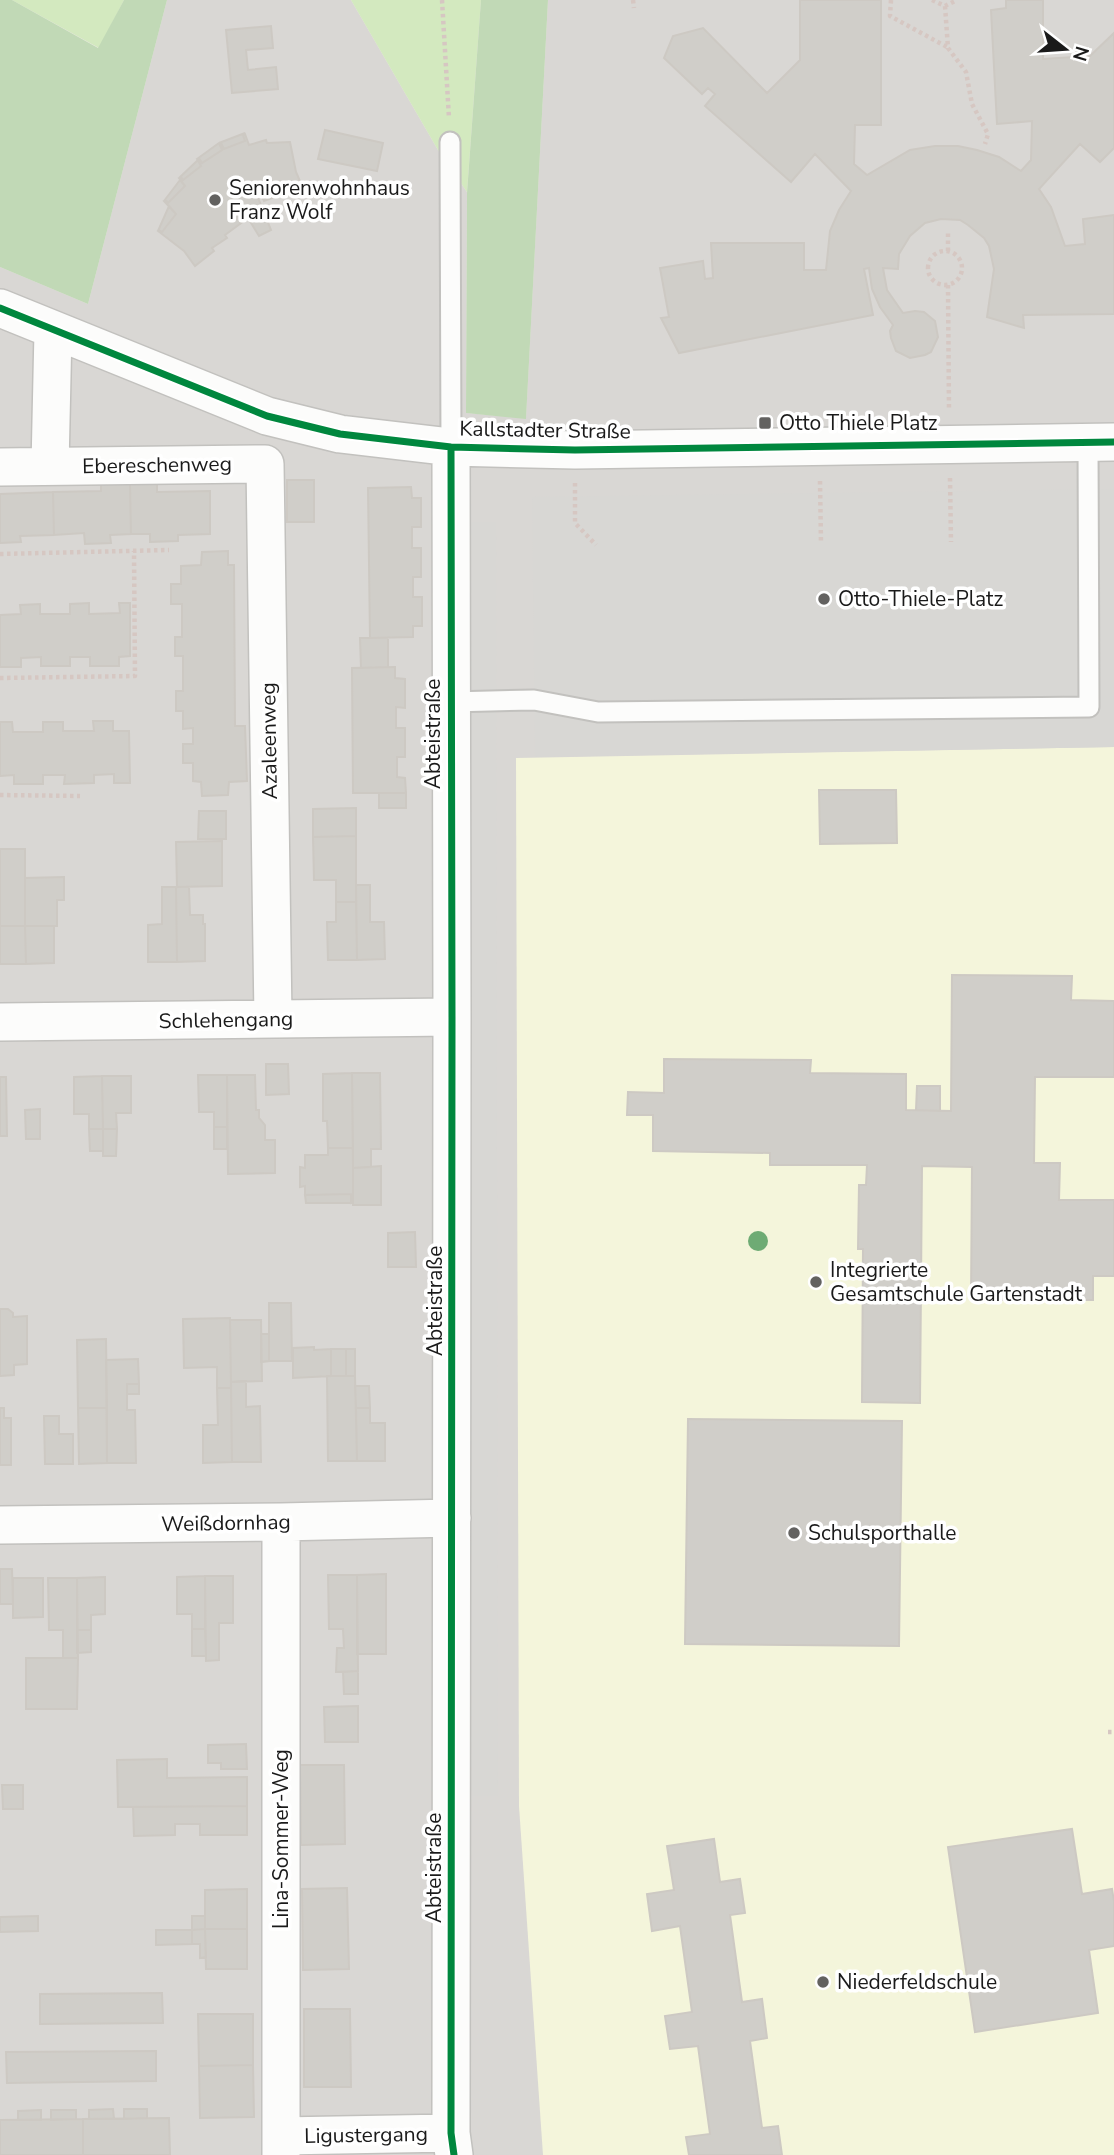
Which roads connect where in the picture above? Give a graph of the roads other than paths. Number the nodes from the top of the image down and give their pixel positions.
1 (450, 142) road end
2 (0, 309) edge
3 (53, 331) junction
4 (1101, 442) edge
5 (451, 447) junction
6 (265, 464) joint
7 (0, 467) edge
8 (50, 467) junction
9 (450, 702) junction
10 (452, 1017) junction
11 (273, 1019) junction
12 (0, 1022) edge
13 (452, 1518) junction
14 (281, 1522) junction
15 (0, 1525) edge
16 (453, 2144) edge
17 (281, 2146) edge

1 - 5 lane
2 - 3 street, Kallstadter Straße
3 - 5 street, Kallstadter Straße
3 - 8 street
4 - 5 street, Kallstadter Straße
4 - 9 lane
5 - 9 street, Abteistraße
6 - 8 street, Ebereschenweg
6 - 11 street, Azaleenweg
7 - 8 street, Ebereschenweg
9 - 10 street, Abteistraße
10 - 11 street, Schlehengang
10 - 13 street, Abteistraße
11 - 12 street, Schlehengang
13 - 14 street, Weißdornhag
13 - 16 street, Abteistraße
14 - 15 street, Weißdornhag
14 - 17 street, Lina-Sommer-Weg
16 - 17 street, Ligustergang

